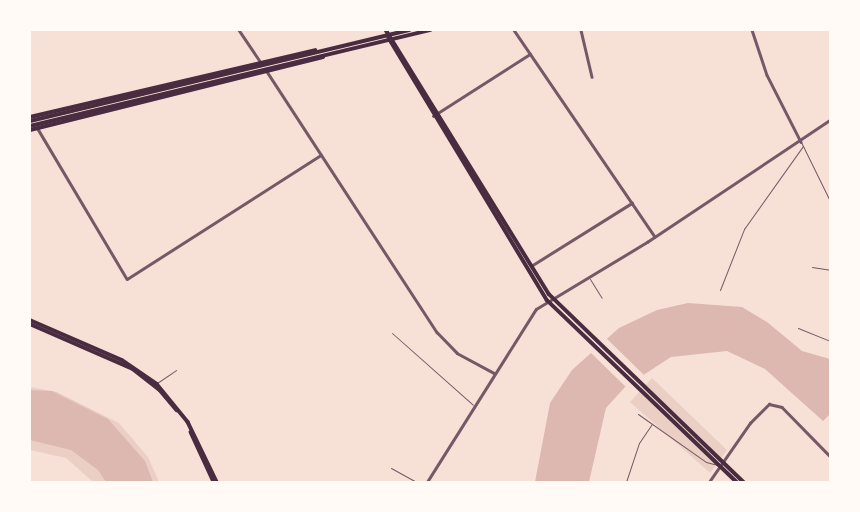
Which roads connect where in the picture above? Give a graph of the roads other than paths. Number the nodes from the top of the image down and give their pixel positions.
1 (239, 30) edge
2 (386, 30) edge
3 (409, 30) edge
4 (430, 30) edge
5 (514, 30) edge
6 (580, 30) edge
7 (752, 30) edge
8 (389, 35) junction
9 (392, 40) junction
10 (333, 51) junction
11 (530, 54) junction
12 (264, 66) junction
13 (592, 77) dead end
14 (186, 85) junction
15 (117, 98) junction
16 (438, 113) junction
17 (433, 116) junction
18 (30, 117) edge
19 (830, 120) edge
20 (30, 121) edge
21 (30, 126) edge
22 (36, 126) junction
23 (30, 130) edge
24 (801, 142) junction
25 (803, 146) junction
26 (321, 155) junction
27 (830, 201) edge
28 (632, 203) junction
29 (655, 237) junction
30 (531, 265) junction
31 (812, 267) dead end
32 (526, 268) junction
33 (830, 270) edge
34 (588, 276) junction
35 (720, 290) dead end
36 (552, 297) junction
37 (602, 298) dead end
38 (547, 300) junction
39 (30, 320) edge
40 (30, 324) edge
41 (798, 328) dead end
42 (392, 334) dead end
43 (830, 341) edge
44 (176, 370) dead end
45 (494, 373) junction
46 (157, 384) junction
47 (474, 406) junction
48 (638, 414) dead end
49 (652, 424) junction
50 (830, 456) edge
51 (723, 461) junction
52 (720, 465) junction
53 (391, 468) dead end
54 (214, 482) edge
55 (217, 482) edge
56 (416, 482) edge
57 (427, 482) edge
58 (626, 482) edge
59 (709, 482) edge
60 (737, 482) edge
61 (744, 482) edge

1 - 12 street
2 - 8 main road
3 - 8 highway
4 - 9 highway
5 - 11 street
6 - 13 street
7 - 24 street
8 - 9 main road
8 - 10 highway
9 - 10 highway
9 - 16 main road
9 - 17 main road
10 - 12 highway
10 - 12 highway
11 - 16 street
11 - 28 street
12 - 14 highway
12 - 14 highway
12 - 26 street
14 - 15 highway
14 - 22 highway
15 - 18 highway
15 - 20 highway
16 - 17 street
16 - 30 main road
17 - 32 main road
19 - 24 street
21 - 22 highway
22 - 23 highway
22 - 26 street
24 - 25 lane
24 - 29 street
25 - 27 lane
25 - 35 lane
26 - 45 street
28 - 29 street
28 - 30 street
29 - 34 street
30 - 32 street
30 - 36 main road
31 - 33 lane
32 - 38 main road
34 - 36 street
34 - 37 lane
36 - 38 street
36 - 51 main road
38 - 45 street
38 - 52 main road
39 - 46 main road
40 - 54 main road
41 - 43 lane
42 - 47 lane
44 - 46 lane
45 - 47 street
46 - 55 main road
47 - 57 street
48 - 49 lane
49 - 52 lane
49 - 58 lane
50 - 51 street
51 - 52 street
51 - 61 main road
52 - 59 street
52 - 60 main road
53 - 56 lane

